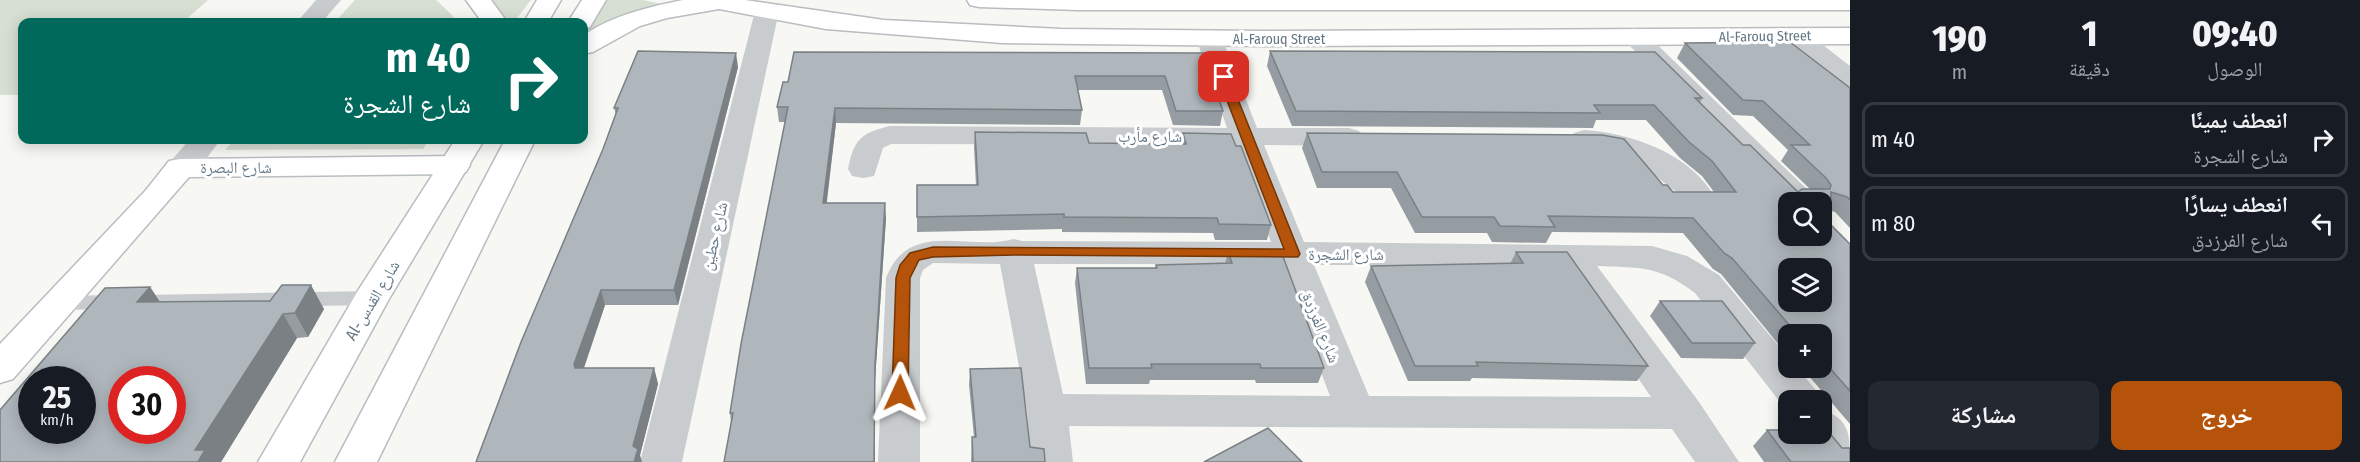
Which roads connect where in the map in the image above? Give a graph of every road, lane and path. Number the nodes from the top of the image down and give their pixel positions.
1 (329, 0) edge
2 (478, 0) edge
3 (549, 0) edge
4 (594, 0) edge
5 (979, 0) edge
6 (714, 1) edge
7 (1610, 1) edge
8 (1439, 2) junction
9 (1850, 3) edge
10 (767, 11) junction
11 (313, 18) edge
12 (491, 18) edge
13 (538, 18) edge
14 (583, 18) edge
15 (1634, 36) junction
16 (1796, 36) junction
17 (1850, 36) edge
18 (1471, 37) junction
19 (1209, 38) junction
20 (588, 44) edge
21 (1850, 79) edge
22 (1245, 136) junction
23 (1380, 138) edge
24 (1558, 139) edge
25 (201, 144) edge
26 (518, 144) edge
27 (462, 152) edge
28 (180, 168) junction
29 (863, 169) dead end
30 (1695, 191) edge
31 (1792, 192) edge
32 (1014, 250) junction
33 (1293, 254) junction
34 (1570, 254) junction
35 (372, 298) junction
36 (61, 303) junction
37 (0, 369) edge
38 (1793, 390) edge
39 (1047, 410) junction
40 (1356, 412) junction
41 (1685, 413) junction
42 (1832, 439) edge
43 (1850, 461) edge
44 (279, 462) edge
45 (356, 462) edge
46 (660, 462) edge
47 (899, 462) edge
48 (1052, 462) edge
49 (1718, 462) edge

1 - 11 street
2 - 12 main road
3 - 13 main road
4 - 14 main road
5 - 8 main road, Al-Farouq Street
6 - 10 main road, Al-Farouq Street
6 - 20 main road
7 - 8 main road, Al-Farouq Street
7 - 9 main road, Al-Farouq Street
8 - 18 main road
10 - 19 main road, Al-Farouq Street
10 - 46 street, شارع حطين
15 - 16 main road, Al-Farouq Street
15 - 18 main road, Al-Farouq Street
15 - 31 street
16 - 17 main road, Al-Farouq Street
16 - 21 street
18 - 19 main road, Al-Farouq Street
19 - 22 street, شارع الفرزدق
22 - 23 street, شارع مأرب
22 - 29 street, شارع مأرب
22 - 33 street, شارع الفرزدق
24 - 30 street
25 - 28 street
26 - 45 main road
27 - 28 main road, شارع البصرة
27 - 35 main road, Al-شارع القدس
28 - 36 main road, شارع البصرة
32 - 33 street, شارع الشجرة
32 - 39 street
32 - 47 street, شارع الشجرة
33 - 34 street, شارع الشجرة
33 - 40 street, شارع الفرزدق
34 - 38 street, شارع الشجرة
34 - 41 street
35 - 36 lane
35 - 44 main road, Al-شارع القدس
36 - 37 main road, شارع البصرة
39 - 40 street
39 - 48 street
40 - 41 street
41 - 49 street
42 - 43 street

